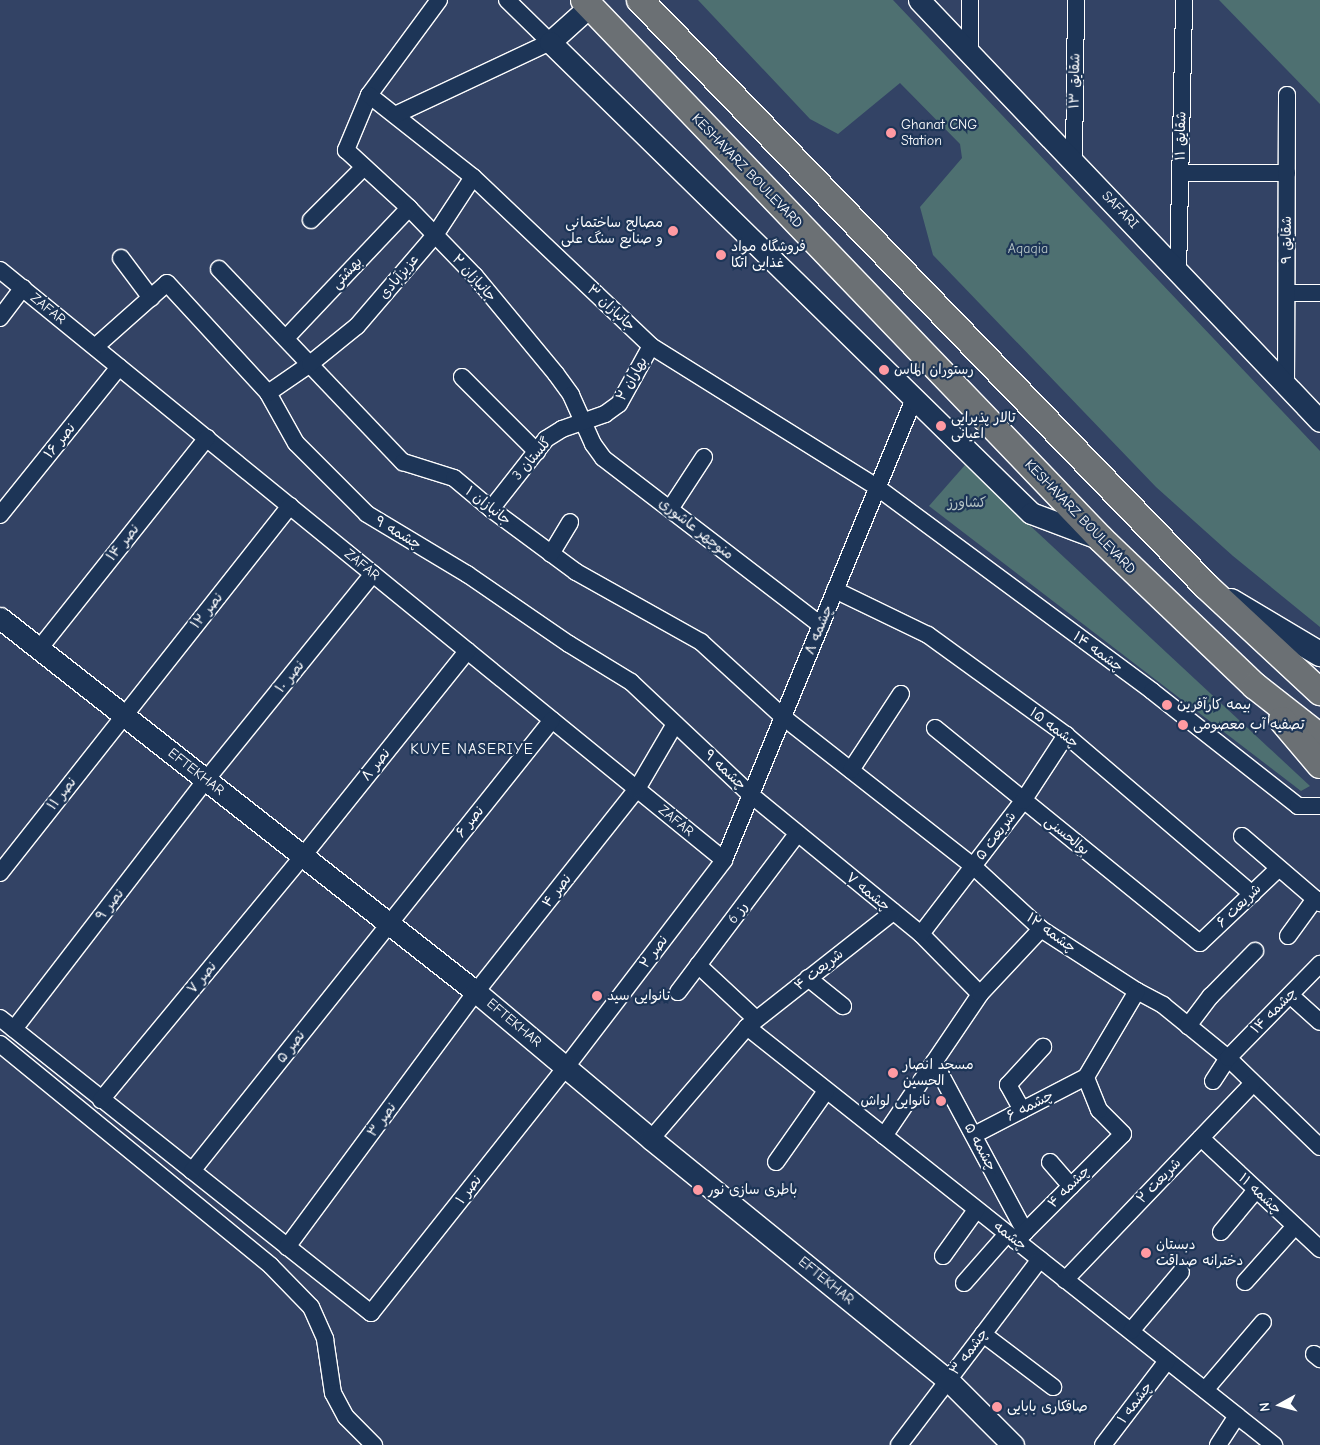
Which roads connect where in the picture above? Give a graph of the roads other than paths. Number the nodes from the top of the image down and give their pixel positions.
1 (439, 0) edge
2 (507, 0) edge
3 (640, 0) edge
4 (919, 0) edge
5 (970, 0) edge
6 (1076, 0) edge
7 (1184, 0) edge
8 (587, 3) edge
9 (550, 42) junction
10 (970, 54) junction
11 (369, 95) junction
12 (1287, 95) dead end
13 (395, 115) junction
14 (1074, 163) junction
15 (364, 167) junction
16 (1180, 172) junction
17 (1287, 173) junction
18 (473, 177) junction
19 (409, 208) junction
20 (311, 220) dead end
21 (435, 235) junction
22 (121, 258) dead end
23 (219, 269) dead end
24 (0, 270) edge
25 (1178, 272) junction
26 (23, 288) junction
27 (1287, 293) junction
28 (1320, 293) edge
29 (150, 298) junction
30 (0, 318) edge
31 (286, 338) junction
32 (651, 346) junction
33 (95, 347) junction
34 (310, 364) junction
35 (119, 367) junction
36 (462, 377) dead end
37 (1286, 385) junction
38 (268, 393) junction
39 (914, 400) junction
40 (1320, 421) edge
41 (583, 422) junction
42 (207, 438) junction
43 (537, 452) junction
44 (704, 457) dead end
45 (878, 488) junction
46 (290, 506) junction
47 (491, 509) junction
48 (670, 509) junction
49 (0, 515) edge
50 (570, 522) dead end
51 (1101, 539) junction
52 (551, 554) junction
53 (373, 574) junction
54 (1206, 586) junction
55 (835, 590) junction
56 (0, 618) edge
57 (821, 625) junction
58 (38, 649) junction
59 (467, 651) junction
60 (1320, 654) edge
61 (1256, 686) junction
62 (1320, 692) edge
63 (902, 694) dead end
64 (124, 716) junction
65 (783, 717) junction
66 (552, 720) junction
67 (675, 724) junction
68 (935, 728) dead end
69 (1066, 735) junction
70 (1320, 737) edge
71 (1320, 765) edge
72 (851, 770) junction
73 (206, 780) junction
74 (637, 789) junction
75 (751, 795) junction
76 (1023, 801) junction
77 (1320, 806) edge
78 (797, 834) junction
79 (1242, 836) dead end
80 (303, 856) junction
81 (724, 860) junction
82 (973, 866) junction
83 (1278, 869) junction
84 (0, 872) edge
85 (1252, 894) junction
86 (1317, 901) edge
87 (893, 912) junction
88 (389, 924) junction
89 (1041, 929) junction
90 (921, 934) junction
91 (1288, 936) dead end
92 (1200, 943) joint
93 (1255, 952) dead end
94 (1320, 964) edge
95 (698, 965) junction
96 (808, 978) junction
97 (1137, 991) junction
98 (476, 992) junction
99 (678, 992) dead end
100 (980, 994) junction
101 (1290, 995) junction
102 (843, 1006) dead end
103 (0, 1018) edge
104 (1320, 1022) edge
105 (752, 1023) junction
106 (1188, 1026) junction
107 (14, 1029) junction
108 (0, 1044) edge
109 (1044, 1047) dead end
110 (1228, 1058) junction
111 (934, 1062) junction
112 (566, 1068) junction
113 (1086, 1077) junction
114 (1212, 1081) dead end
115 (1253, 1083) junction
116 (826, 1091) junction
117 (102, 1100) junction
118 (1022, 1110) junction
119 (974, 1135) junction
120 (884, 1136) junction
121 (1201, 1138) junction
122 (652, 1139) junction
123 (1320, 1147) edge
124 (776, 1162) dead end
125 (1050, 1162) dead end
126 (192, 1171) junction
127 (1071, 1186) junction
128 (1256, 1190) junction
129 (976, 1210) junction
130 (1295, 1226) junction
131 (1221, 1232) dead end
132 (1016, 1235) junction
133 (287, 1247) junction
134 (1320, 1249) edge
135 (943, 1256) dead end
136 (1040, 1260) junction
137 (1181, 1272) dead end
138 (1065, 1280) junction
139 (1245, 1282) dead end
140 (964, 1283) dead end
141 (1263, 1322) dead end
142 (1130, 1332) junction
143 (983, 1334) junction
144 (1167, 1360) junction
145 (948, 1380) junction
146 (1053, 1387) dead end
147 (1205, 1390) junction
148 (1237, 1416) junction
149 (374, 1445) edge
150 (899, 1445) edge
151 (1013, 1445) edge
152 (1103, 1445) edge
153 (1218, 1445) edge
154 (1274, 1445) edge

1 - 11 street
2 - 9 street
3 - 54 main road
4 - 10 street, SAFARI
5 - 10 street
6 - 14 street, شقایق ۱۳
7 - 16 street, شقایق ۱۱
8 - 9 street
8 - 51 main road, KESHAVARZ BOULEVARD
9 - 13 street
9 - 39 street
10 - 14 street, SAFARI
11 - 13 street, جانبازان ۳
11 - 15 street, جانبازان ۲
12 - 17 street, شقایق ۹
13 - 18 street, جانبازان ۳
14 - 25 street, SAFARI
15 - 19 street, جانبازان ۲
15 - 20 street
16 - 17 street
16 - 25 street, شقایق ۱۱
17 - 27 street, شقایق ۹
18 - 21 street, عزیزآبادی
18 - 32 street, جانبازان ۳
19 - 21 street, جانبازان ۲
19 - 31 street, بهشتی
21 - 34 street, عزیزآبادی
21 - 41 street, جانبازان ۲
22 - 29 street
23 - 31 street, جانبازان ۱
24 - 26 street, ZAFAR
25 - 37 street, SAFARI
26 - 30 street
26 - 33 street, ZAFAR
27 - 28 street
27 - 37 street, شقایق ۹
29 - 33 street, چشمه ۹
29 - 38 street, چشمه ۹
31 - 34 street, جانبازان ۱
32 - 41 street, بهاران ۲
32 - 45 street, جانبازان ۳
33 - 35 street, ZAFAR
34 - 38 street, عزیزآبادی
34 - 47 street, جانبازان ۱
35 - 42 street, ZAFAR
35 - 49 street, نصر ۱۶
36 - 43 street
37 - 40 street, SAFARI
38 - 67 street, چشمه ۹
39 - 45 street, چشمه ۸
39 - 51 street
41 - 43 street, گلستان 3
41 - 48 street, منوچهر عاشوری
42 - 46 street, ZAFAR
42 - 58 street, نصر ۱۴
43 - 47 street, گلستان 3
44 - 48 street
45 - 55 street, چشمه ۸
45 - 77 street, چشمه ۱۴
46 - 53 street, ZAFAR
46 - 64 street, نصر ۱۲
47 - 52 street, جانبازان ۱
48 - 57 street, منوچهر عاشوری
50 - 52 street
51 - 61 main road, KESHAVARZ BOULEVARD
52 - 65 street, جانبازان ۱
53 - 59 street, ZAFAR
53 - 73 street, نصر ۱۰
54 - 60 main road
54 - 62 main road
55 - 57 street, چشمه ۸
55 - 69 street, چشمه ۱۵
56 - 58 street, EFTEKHAR
57 - 65 street, چشمه ۸
58 - 64 street, EFTEKHAR
59 - 66 street, ZAFAR
59 - 80 street, نصر ۸
61 - 70 main road, KESHAVARZ BOULEVARD
61 - 71 main road
63 - 72 street
64 - 73 street, EFTEKHAR
64 - 84 street, نصر ۱۱
65 - 72 street, چشمه ۱۲
65 - 75 street, چشمه ۸
66 - 74 street, ZAFAR
66 - 88 street, نصر ۶
67 - 74 street, نصر ۴
67 - 75 street, چشمه ۹
68 - 76 street, بوالحسنی
69 - 76 street, شریعت ۵
69 - 85 street, چشمه ۱۵
72 - 82 street, چشمه ۱۲
73 - 80 street, EFTEKHAR
73 - 107 street, نصر ۹
74 - 81 street, ZAFAR
74 - 98 street, نصر ۴
75 - 78 street, چشمه ۷
75 - 81 street, چشمه ۸
76 - 82 street, شریعت ۵
76 - 92 street, بوالحسنی
78 - 87 street, چشمه ۷
78 - 95 street, رز 6
79 - 83 street
80 - 88 street, EFTEKHAR
80 - 117 street, نصر ۷
81 - 112 street, نصر ۲
82 - 89 street, چشمه ۱۲
82 - 90 street, شریعت ۵
83 - 85 street, شریعت ۶
83 - 86 street
85 - 92 street, شریعت ۶
86 - 91 street
87 - 90 street, چشمه ۷
87 - 96 street, شریعت ۴
88 - 98 street, EFTEKHAR
88 - 126 street, نصر ۵
89 - 97 street, چشمه ۱۲
89 - 100 street
90 - 100 street, چشمه ۷
93 - 106 street
94 - 101 street, چشمه ۱۴
95 - 99 street, رز 6
95 - 105 street, چشمه
96 - 102 street
96 - 105 street, شریعت ۴
97 - 106 street, چشمه ۱۲
97 - 113 street
98 - 112 street, EFTEKHAR
98 - 133 street, نصر ۳
100 - 111 street
101 - 104 street
101 - 110 street, چشمه ۱۴
103 - 107 street
105 - 116 street, چشمه
105 - 122 street
106 - 110 street, چشمه ۱۲
107 - 117 street
108 - 149 street
109 - 118 street
110 - 114 street, چشمه ۱۴
110 - 115 street, چشمه ۱۲
111 - 119 street, چشمه ۵
111 - 120 street
112 - 122 street, EFTEKHAR
112 - 133 street, نصر ۱
113 - 118 street, چشمه ۶
113 - 127 street, چشمه ۴
115 - 121 street, شریعت ۲
115 - 123 street, چشمه ۱۲
116 - 120 street, چشمه
116 - 124 street
117 - 126 street
118 - 119 street, چشمه ۶
119 - 132 street, چشمه ۵
120 - 129 street, چشمه
121 - 128 street, چشمه ۱۱
121 - 138 street, شریعت ۲
122 - 145 street, EFTEKHAR
125 - 127 street
126 - 133 street
127 - 132 street, چشمه ۴
128 - 130 street, چشمه ۱۱
128 - 131 street
129 - 132 street, چشمه
129 - 135 street
130 - 134 street, چشمه ۱۱
130 - 139 street
132 - 136 street, چشمه
132 - 140 street, چشمه ۴
136 - 138 street, چشمه
136 - 143 street, چشمه ۳
137 - 142 street
138 - 142 street, چشمه
141 - 147 street
142 - 144 street, چشمه
143 - 145 street, چشمه ۳
143 - 146 street
144 - 147 street, چشمه
144 - 152 street, چشمه ۱
145 - 150 street, چشمه ۳
145 - 151 street, EFTEKHAR
147 - 148 street, چشمه
148 - 153 street
148 - 154 street, چشمه

